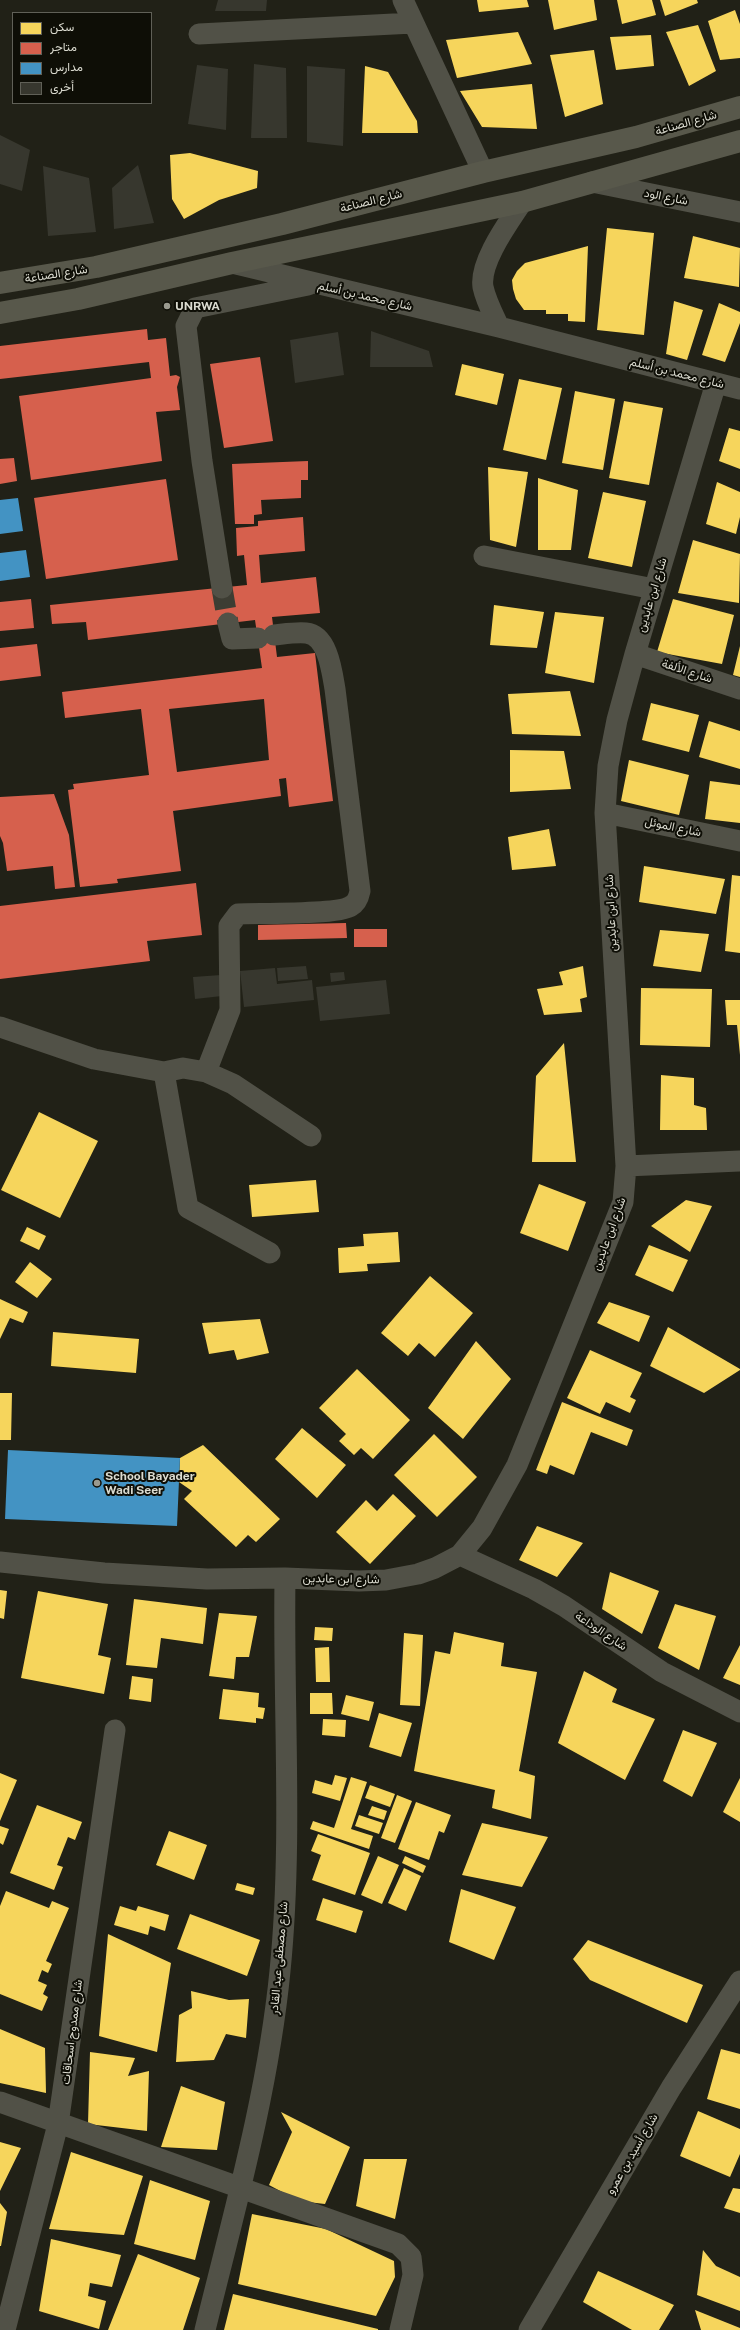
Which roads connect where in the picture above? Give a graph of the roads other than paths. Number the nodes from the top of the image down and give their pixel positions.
1 (403, 0) edge
2 (413, 23) junction
3 (199, 34) dead end
4 (740, 107) edge
5 (740, 141) edge
6 (483, 172) junction
7 (592, 182) junction
8 (522, 202) junction
9 (740, 212) edge
10 (232, 263) junction
11 (0, 283) edge
12 (315, 284) junction
13 (0, 312) edge
14 (499, 327) junction
15 (716, 383) junction
16 (740, 389) edge
17 (484, 556) dead end
18 (222, 588) tunnel mouth
19 (654, 588) junction
20 (228, 622) tunnel mouth
21 (635, 654) junction
22 (740, 689) edge
23 (605, 813) junction
24 (740, 841) edge
25 (0, 1027) edge
26 (164, 1072) junction
27 (206, 1072) junction
28 (311, 1136) dead end
29 (740, 1161) edge
30 (626, 1166) junction
31 (270, 1253) dead end
32 (460, 1555) junction
33 (0, 1562) edge
34 (285, 1578) junction
35 (740, 1712) edge
36 (115, 1730) dead end
37 (740, 1981) edge
38 (0, 2102) edge
39 (58, 2124) junction
40 (240, 2188) junction
41 (5, 2330) edge
42 (205, 2330) edge
43 (400, 2330) edge
44 (529, 2330) edge

1 - 2 street
2 - 3 street
2 - 6 street
4 - 6 main road, شارع الصناعة
5 - 7 main road
6 - 11 main road, شارع الصناعة
7 - 8 main road
7 - 9 street, شارع الود
8 - 10 main road
8 - 14 street
10 - 12 street, شارع محمد بن أسلم
10 - 13 main road
12 - 14 street, شارع محمد بن أسلم
12 - 18 street
14 - 15 street, شارع محمد بن أسلم
15 - 16 street, شارع محمد بن أسلم
15 - 19 street, شارع ابن عابدين
17 - 19 street
19 - 21 street, شارع ابن عابدين
20 - 27 street
21 - 22 street, شارع الألفة
21 - 23 street, شارع ابن عابدين
23 - 24 street, شارع الموئل
23 - 30 street, شارع ابن عابدين
25 - 26 street
26 - 27 street
26 - 31 street
27 - 28 street
29 - 30 street
30 - 32 street, شارع ابن عابدين
32 - 34 street, شارع ابن عابدين
32 - 35 street, شارع الوداعة
33 - 34 street, شارع ابن عابدين
34 - 40 street, شارع مصطفى عبد القادر
36 - 39 street, شارع ممدوح اسحاقات
37 - 44 street, شارع أسيد بن عمرو
38 - 39 street
39 - 40 street
39 - 41 street, شارع ممدوح اسحاقات
40 - 42 street, شارع مصطفى عبد القادر
40 - 43 street

